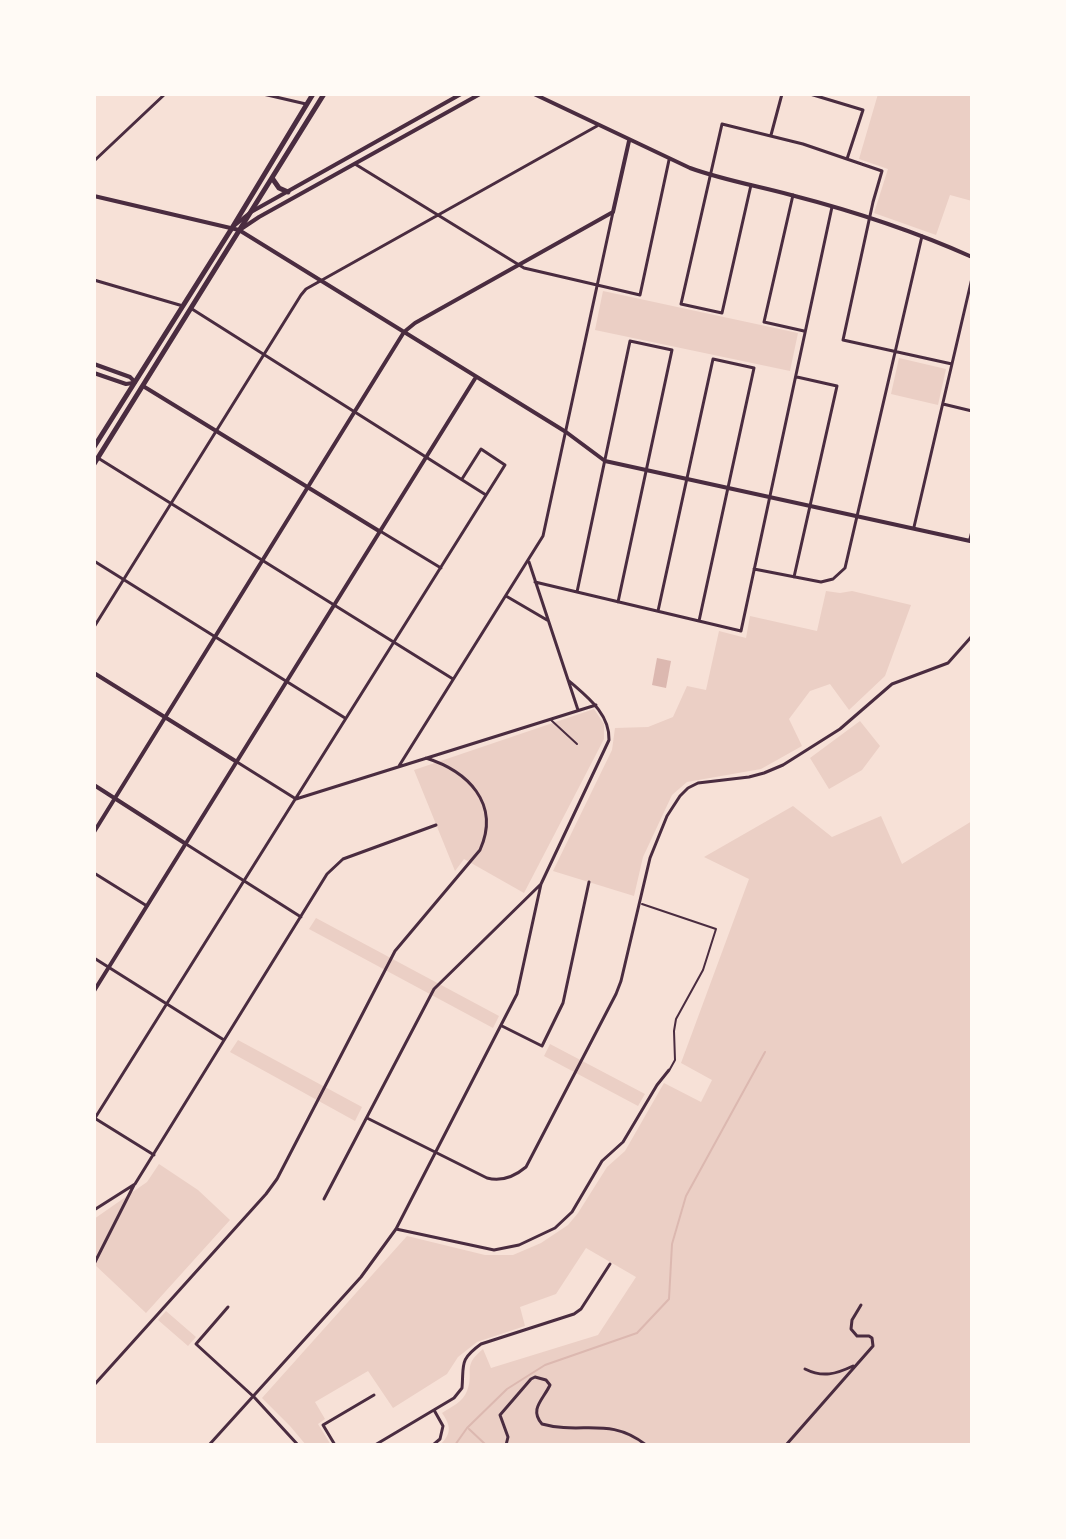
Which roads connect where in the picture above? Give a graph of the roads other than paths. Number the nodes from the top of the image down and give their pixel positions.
1 (165, 94) edge
2 (263, 94) edge
3 (313, 94) edge
4 (324, 94) edge
5 (461, 94) edge
6 (480, 94) edge
7 (534, 94) edge
8 (782, 94) edge
9 (810, 94) edge
10 (307, 104) junction
11 (598, 125) junction
12 (771, 135) junction
13 (629, 141) junction
14 (356, 154) junction
15 (847, 159) junction
16 (669, 160) junction
17 (94, 161) edge
18 (355, 164) junction
19 (709, 175) junction
20 (272, 178) junction
21 (751, 185) junction
22 (288, 192) junction
23 (793, 195) junction
24 (94, 196) edge
25 (832, 207) junction
26 (251, 212) junction
27 (613, 212) junction
28 (438, 215) junction
29 (870, 218) junction
30 (232, 228) junction
31 (239, 230) junction
32 (922, 236) junction
33 (972, 257) edge
34 (519, 265) junction
35 (972, 278) edge
36 (94, 280) edge
37 (321, 280) junction
38 (597, 286) junction
39 (183, 306) junction
40 (191, 309) junction
41 (404, 332) junction
42 (805, 332) junction
43 (896, 351) junction
44 (264, 355) junction
45 (94, 364) edge
46 (952, 364) junction
47 (94, 373) edge
48 (476, 377) junction
49 (795, 377) junction
50 (135, 382) junction
51 (143, 386) junction
52 (943, 404) junction
53 (972, 411) edge
54 (355, 412) junction
55 (216, 430) junction
56 (566, 432) junction
57 (94, 447) edge
58 (426, 457) junction
59 (96, 461) edge
60 (605, 461) junction
61 (646, 470) junction
62 (462, 479) junction
63 (686, 479) junction
64 (308, 487) junction
65 (728, 488) junction
66 (486, 495) junction
67 (769, 497) junction
68 (171, 503) junction
69 (810, 506) junction
70 (858, 516) junction
71 (914, 529) junction
72 (380, 531) junction
73 (972, 533) edge
74 (263, 560) junction
75 (528, 560) junction
76 (94, 561) edge
77 (441, 568) junction
78 (754, 569) junction
79 (794, 577) junction
80 (123, 580) junction
81 (535, 582) junction
82 (576, 592) junction
83 (506, 596) junction
84 (618, 602) junction
85 (334, 605) junction
86 (658, 611) junction
87 (548, 621) junction
88 (699, 621) junction
89 (94, 627) edge
90 (972, 636) edge
91 (215, 637) junction
92 (394, 642) junction
93 (94, 673) edge
94 (453, 679) junction
95 (568, 680) junction
96 (287, 682) junction
97 (596, 705) junction
98 (578, 710) junction
99 (165, 717) junction
100 (346, 719) junction
101 (550, 719) junction
102 (577, 744) dead end
103 (426, 758) junction
104 (237, 762) junction
105 (399, 766) junction
106 (94, 785) edge
107 (115, 799) junction
108 (296, 799) junction
109 (436, 825) dead end
110 (94, 832) edge
111 (186, 844) junction
112 (94, 873) edge
113 (245, 881) junction
114 (589, 882) dead end
115 (541, 884) junction
116 (639, 903) junction
117 (147, 906) junction
118 (301, 917) junction
119 (94, 958) edge
120 (109, 968) junction
121 (94, 991) edge
122 (167, 1004) junction
123 (501, 1025) junction
124 (224, 1040) junction
125 (669, 1070) joint
126 (94, 1118) edge
127 (367, 1118) junction
128 (436, 1153) junction
129 (154, 1155) junction
130 (135, 1184) junction
131 (324, 1199) dead end
132 (94, 1210) edge
133 (396, 1229) junction
134 (94, 1264) edge
135 (610, 1264) dead end
136 (861, 1305) dead end
137 (228, 1307) dead end
138 (857, 1365) junction
139 (805, 1369) dead end
140 (94, 1385) edge
141 (374, 1395) dead end
142 (254, 1397) junction
143 (433, 1410) junction
144 (209, 1445) edge
145 (298, 1445) edge
146 (335, 1445) edge
147 (375, 1445) edge
148 (435, 1445) edge
149 (506, 1445) edge
150 (646, 1445) edge
151 (786, 1445) edge

1 - 17 street
2 - 10 street
3 - 10 main road
4 - 20 main road
5 - 14 street
6 - 18 street
7 - 11 street
8 - 12 street
9 - 15 street
10 - 30 main road
11 - 13 street
11 - 28 street
12 - 15 street
12 - 19 street
13 - 16 street
13 - 27 street
14 - 18 street
14 - 22 street
15 - 29 street
16 - 19 street
16 - 38 street
18 - 28 street
18 - 31 street
19 - 21 street
19 - 21 street
20 - 22 main road
20 - 26 main road
21 - 23 street
22 - 26 street
23 - 25 street
23 - 42 street
24 - 30 street
25 - 29 street
25 - 42 street
26 - 30 street
26 - 31 main road
27 - 34 street
27 - 38 street
28 - 34 street
28 - 37 street
29 - 32 street
29 - 43 street
30 - 31 street
30 - 39 main road
31 - 37 street
31 - 40 main road
32 - 33 street
32 - 43 street
34 - 38 street
34 - 41 street
35 - 46 street
36 - 39 street
37 - 41 street
37 - 44 street
38 - 56 street
39 - 50 main road
40 - 44 street
40 - 51 main road
41 - 48 street
41 - 54 street
42 - 49 street
43 - 46 street
43 - 70 street
44 - 54 street
44 - 55 street
45 - 50 street
46 - 52 street
47 - 50 street
48 - 56 street
48 - 58 street
49 - 67 street
49 - 69 street
50 - 51 street
50 - 57 main road
51 - 55 street
51 - 59 main road
52 - 53 street
52 - 71 street
54 - 58 street
54 - 64 street
55 - 64 street
55 - 68 street
56 - 60 street
56 - 75 street
58 - 62 street
58 - 72 street
59 - 68 street
60 - 61 street
60 - 61 street
60 - 82 street
61 - 63 street
61 - 84 street
62 - 66 street
62 - 66 street
63 - 65 street
63 - 65 street
63 - 86 street
64 - 72 street
64 - 74 street
65 - 67 street
65 - 88 street
66 - 77 street
67 - 69 street
67 - 78 street
68 - 74 street
68 - 80 street
69 - 70 street
69 - 79 street
70 - 71 street
70 - 79 street
71 - 73 street
72 - 77 street
72 - 85 street
74 - 85 street
74 - 91 street
75 - 81 street
75 - 83 street
76 - 80 street
77 - 92 street
78 - 79 street
78 - 88 street
80 - 89 street
80 - 91 street
81 - 82 street
81 - 87 street
82 - 84 street
83 - 87 street
83 - 94 street
84 - 86 street
85 - 92 street
85 - 96 street
86 - 88 street
87 - 95 street
90 - 116 street
91 - 96 street
91 - 99 street
92 - 94 street
92 - 100 street
93 - 99 street
94 - 105 street
95 - 97 street
95 - 98 street
96 - 100 street
96 - 104 street
97 - 98 street
97 - 115 street
98 - 101 street
99 - 104 street
99 - 107 street
100 - 108 street
101 - 102 lane
101 - 103 street
103 - 105 street
103 - 140 street
104 - 108 street
104 - 111 street
105 - 108 street
106 - 107 street
107 - 110 street
107 - 111 street
108 - 113 street
109 - 118 street
111 - 113 street
111 - 117 street
112 - 117 street
113 - 118 street
113 - 122 street
114 - 123 street
115 - 123 street
115 - 127 street
116 - 125 lane
116 - 128 street
117 - 120 street
118 - 124 street
119 - 120 street
120 - 121 street
120 - 122 street
122 - 124 street
122 - 126 street
123 - 128 street
124 - 129 street
125 - 133 street
126 - 129 street
127 - 128 street
127 - 131 street
128 - 133 street
129 - 130 street
130 - 132 street
130 - 134 street
133 - 142 street
135 - 143 street
136 - 138 street
137 - 142 street
138 - 139 street
138 - 151 street
141 - 146 street
142 - 144 street
142 - 145 street
143 - 147 street
143 - 148 street
149 - 150 street

